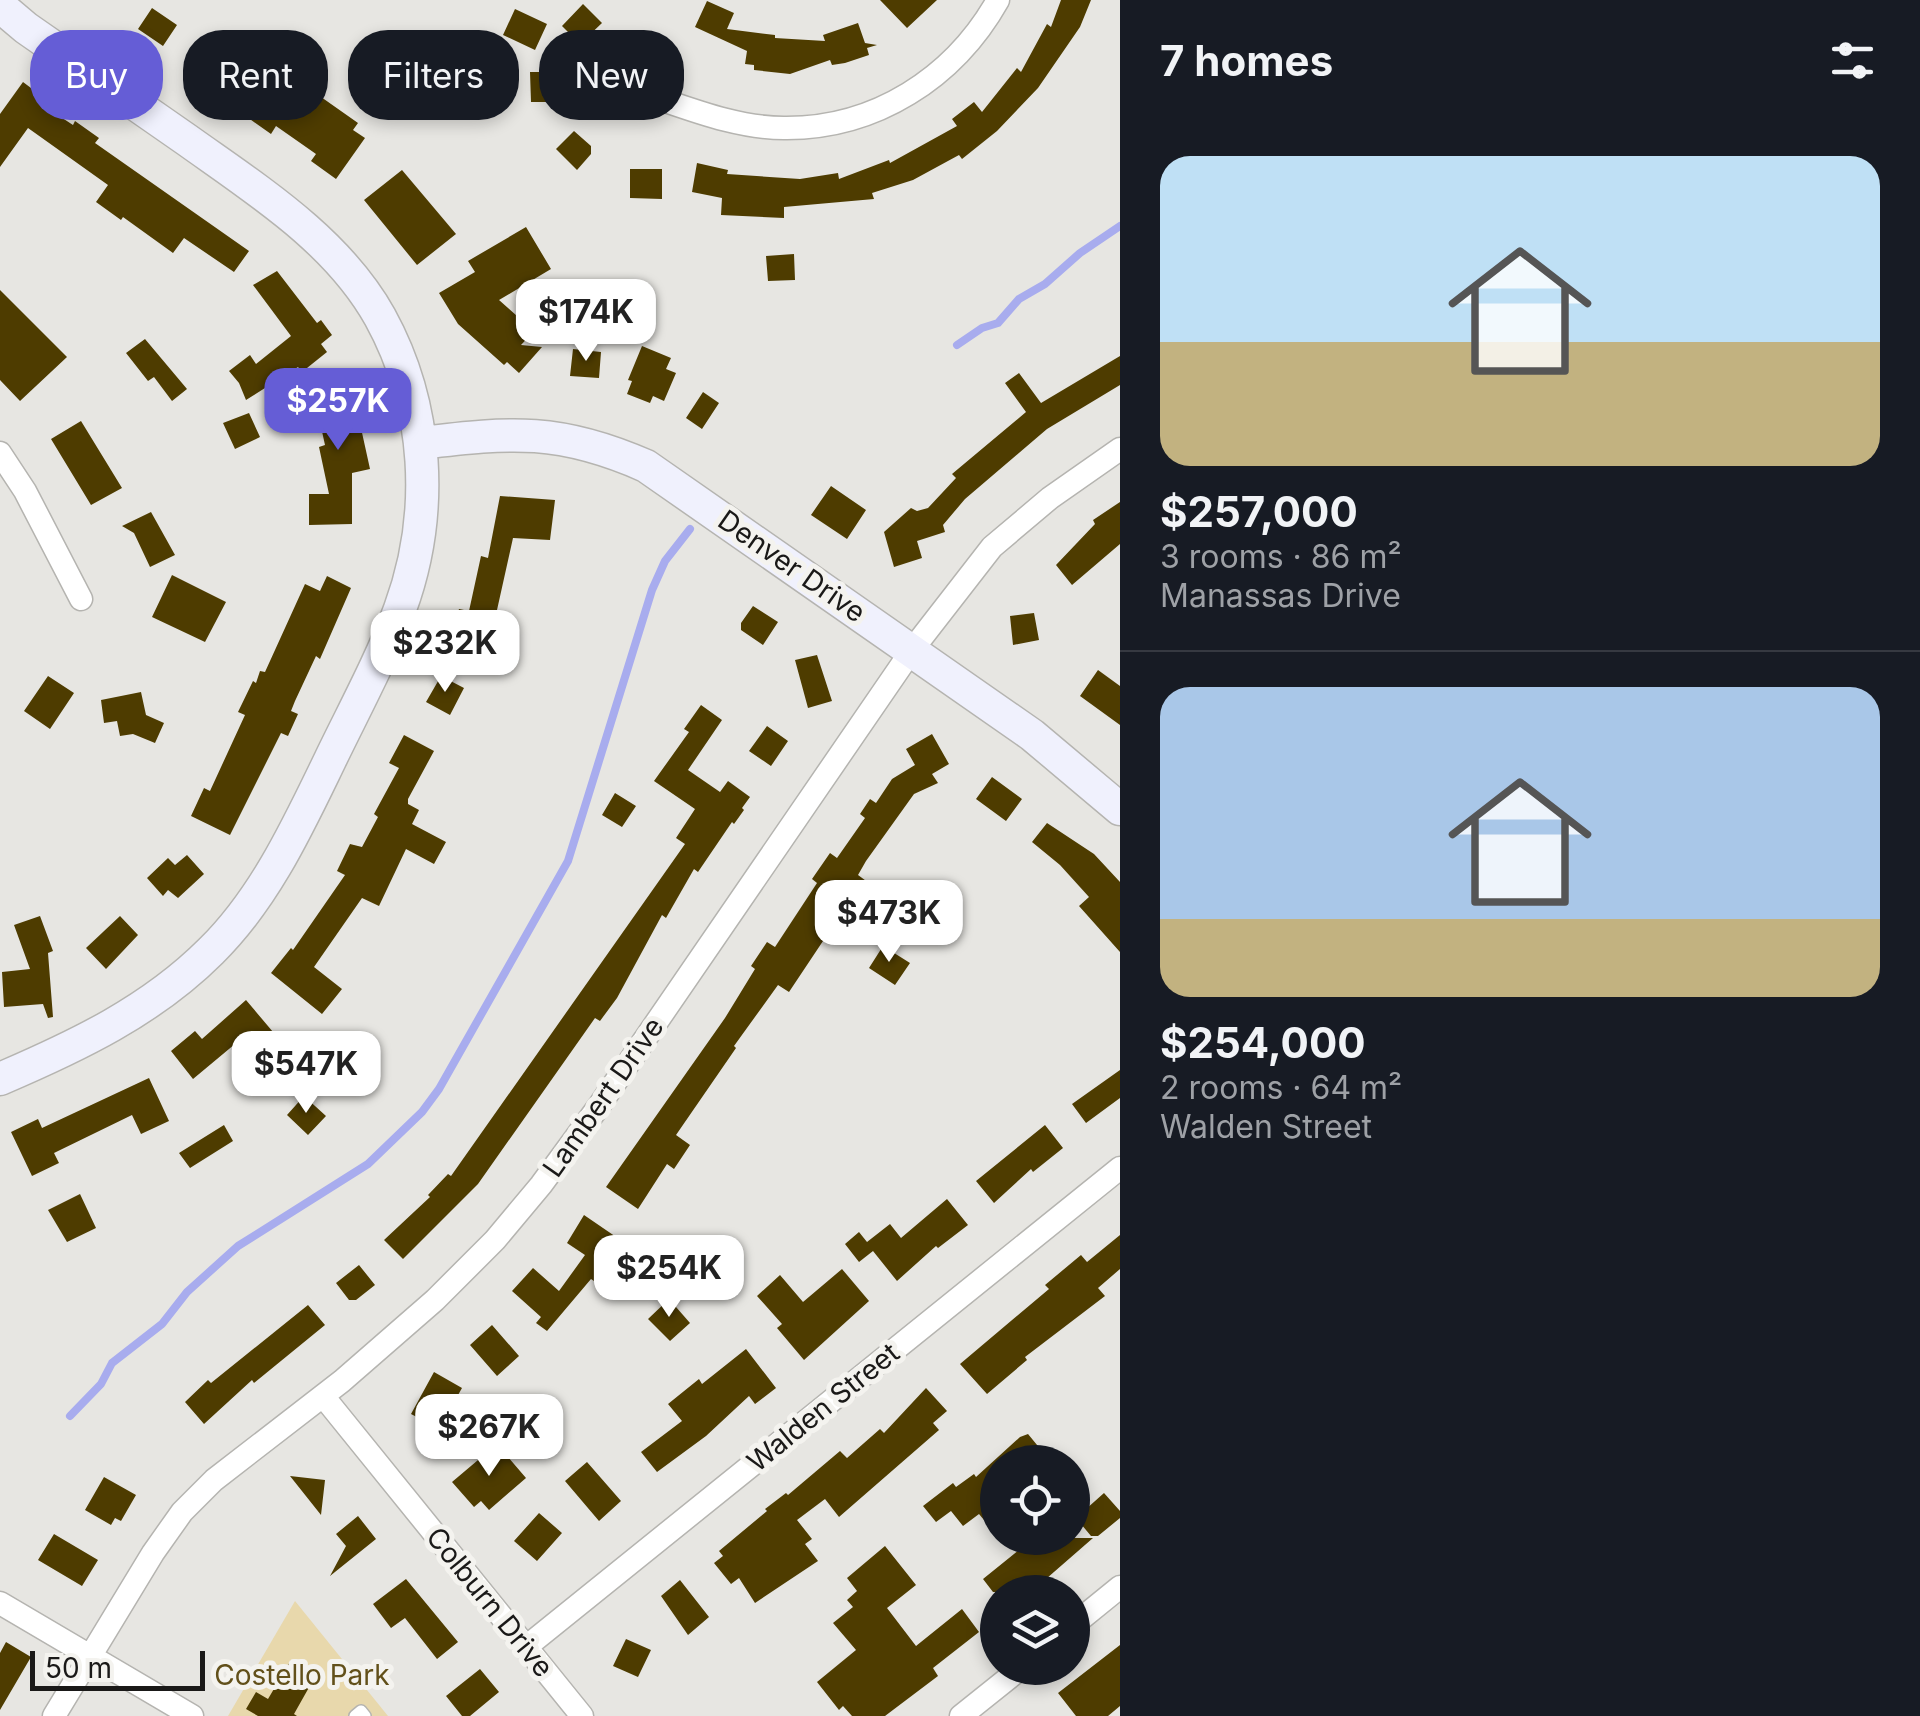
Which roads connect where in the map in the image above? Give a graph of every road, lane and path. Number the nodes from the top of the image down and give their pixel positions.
1 (998, 0) edge
2 (0, 6) edge
3 (684, 106) edge
4 (421, 443) junction
5 (1120, 449) edge
6 (0, 453) edge
7 (81, 599) dead end
8 (912, 650) junction
9 (1120, 809) edge
10 (0, 1079) edge
11 (1120, 1168) edge
12 (322, 1396) junction
13 (1120, 1588) edge
14 (0, 1603) edge
15 (1090, 1612) edge
16 (526, 1646) junction
17 (90, 1655) junction
18 (1000, 1685) edge
19 (54, 1716) edge
20 (192, 1716) edge
21 (582, 1716) edge
22 (961, 1716) edge

1 - 3 street
2 - 4 main road
4 - 8 main road, Denver Drive
4 - 10 main road
5 - 8 street, Lambert Drive
6 - 7 street
8 - 9 main road, Denver Drive
8 - 12 street, Lambert Drive
11 - 16 street, Walden Street
12 - 16 street, Colburn Drive
12 - 17 street, Lambert Drive
13 - 15 street
14 - 17 street
16 - 21 street, Colburn Drive
17 - 19 street, Lambert Drive
17 - 20 street
18 - 22 street

